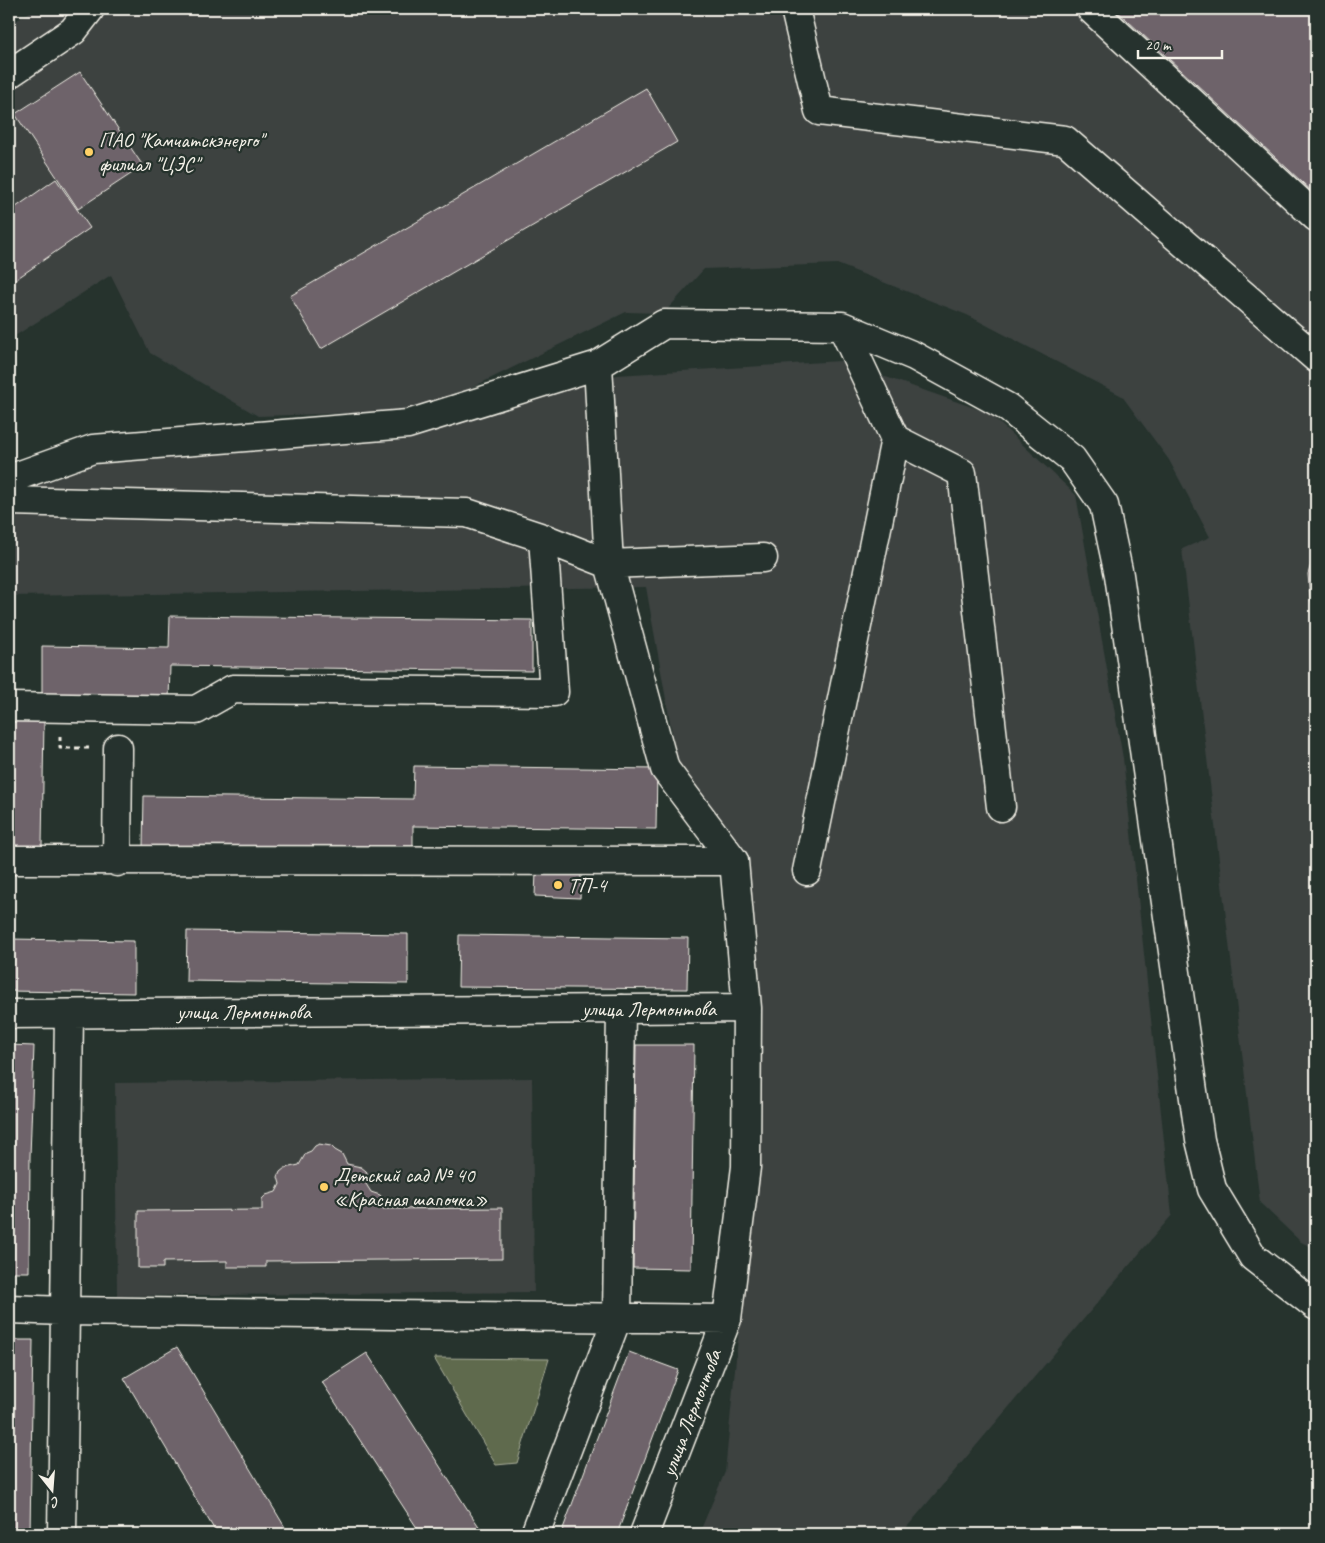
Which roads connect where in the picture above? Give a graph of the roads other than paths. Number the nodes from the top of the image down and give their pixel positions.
1 (90, 9) edge
2 (794, 9) edge
3 (1091, 9) edge
4 (9, 74) edge
5 (1316, 217) edge
6 (842, 326) junction
7 (1316, 358) edge
8 (598, 365) junction
9 (895, 439) junction
10 (9, 479) edge
11 (9, 501) edge
12 (542, 538) junction
13 (763, 558) dead end
14 (609, 564) junction
15 (9, 707) edge
16 (118, 748) dead end
17 (1000, 807) dead end
18 (9, 860) edge
19 (734, 861) junction
20 (117, 862) junction
21 (807, 871) dead end
22 (747, 1008) junction
23 (621, 1009) junction
24 (9, 1014) edge
25 (69, 1014) junction
26 (1316, 1306) edge
27 (9, 1308) edge
28 (65, 1311) junction
29 (617, 1318) junction
30 (727, 1319) junction
31 (62, 1534) edge
32 (535, 1534) edge
33 (644, 1534) edge

1 - 4 street
2 - 7 street
3 - 5 street
6 - 8 street
6 - 9 street
6 - 26 street
8 - 10 street
8 - 14 street
9 - 17 street
9 - 21 street
11 - 12 street
12 - 14 street
12 - 15 street
13 - 14 street
14 - 19 street
16 - 20 street
18 - 20 street
19 - 20 street
19 - 22 street
22 - 23 street, улица Лермонтова
22 - 30 street, улица Лермонтова
23 - 25 street, улица Лермонтова
23 - 29 street
24 - 25 street, улица Лермонтова
25 - 28 street
27 - 28 street
28 - 29 street
28 - 31 street
29 - 30 street
29 - 32 street
30 - 33 street, улица Лермонтова

